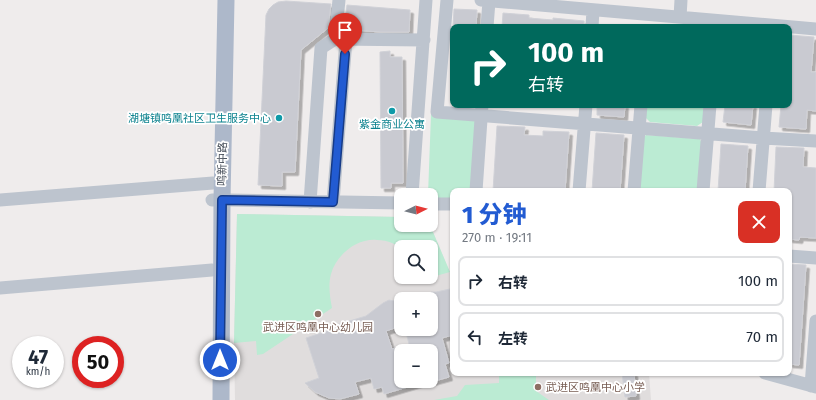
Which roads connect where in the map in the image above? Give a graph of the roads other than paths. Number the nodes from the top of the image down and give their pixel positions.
1 (215, 0) edge
2 (226, 0) edge
3 (339, 0) edge
4 (426, 0) edge
5 (447, 0) edge
6 (485, 0) edge
7 (681, 0) edge
8 (593, 10) junction
9 (680, 17) junction
10 (648, 21) edge
11 (487, 24) edge
12 (592, 24) edge
13 (716, 24) edge
14 (792, 27) edge
15 (816, 29) edge
16 (340, 39) junction
17 (424, 40) junction
18 (586, 108) edge
19 (641, 108) edge
20 (710, 108) edge
21 (766, 108) edge
22 (482, 110) edge
23 (584, 123) junction
24 (639, 128) junction
25 (708, 133) junction
26 (763, 138) junction
27 (816, 141) edge
28 (213, 183) junction
29 (413, 188) edge
30 (476, 188) edge
31 (579, 188) edge
32 (634, 188) edge
33 (703, 188) edge
34 (759, 188) edge
35 (0, 200) edge
36 (217, 200) junction
37 (310, 202) junction
38 (333, 202) junction
39 (394, 203) edge
40 (438, 204) edge
41 (450, 204) edge
42 (792, 256) edge
43 (816, 258) edge
44 (212, 270) junction
45 (0, 288) edge
46 (816, 321) edge
47 (777, 376) edge
48 (814, 386) edge
49 (211, 400) edge
50 (221, 400) edge

1 - 28 main road, 鸣新中路
2 - 36 main road, 鸣新中路
3 - 16 lane
4 - 17 lane
5 - 22 lane
6 - 8 lane
6 - 11 lane
7 - 9 lane
8 - 10 lane
8 - 12 lane
9 - 10 lane
9 - 13 lane
14 - 15 lane
16 - 17 lane
16 - 37 lane
16 - 38 lane
17 - 29 lane
18 - 23 lane
19 - 24 lane
20 - 25 lane
21 - 26 lane
22 - 23 lane
22 - 30 lane
23 - 24 lane
23 - 31 lane
24 - 25 lane
24 - 32 lane
25 - 26 lane
25 - 33 lane
26 - 27 lane
26 - 34 lane
28 - 35 lane
28 - 36 main road, 鸣新中路
36 - 37 lane
36 - 44 main road, 鸣新中路
36 - 50 main road, 鸣新中路
37 - 38 lane
38 - 39 lane
40 - 41 lane
42 - 43 lane
44 - 45 lane
44 - 49 main road, 鸣新中路
46 - 48 lane
47 - 48 lane

